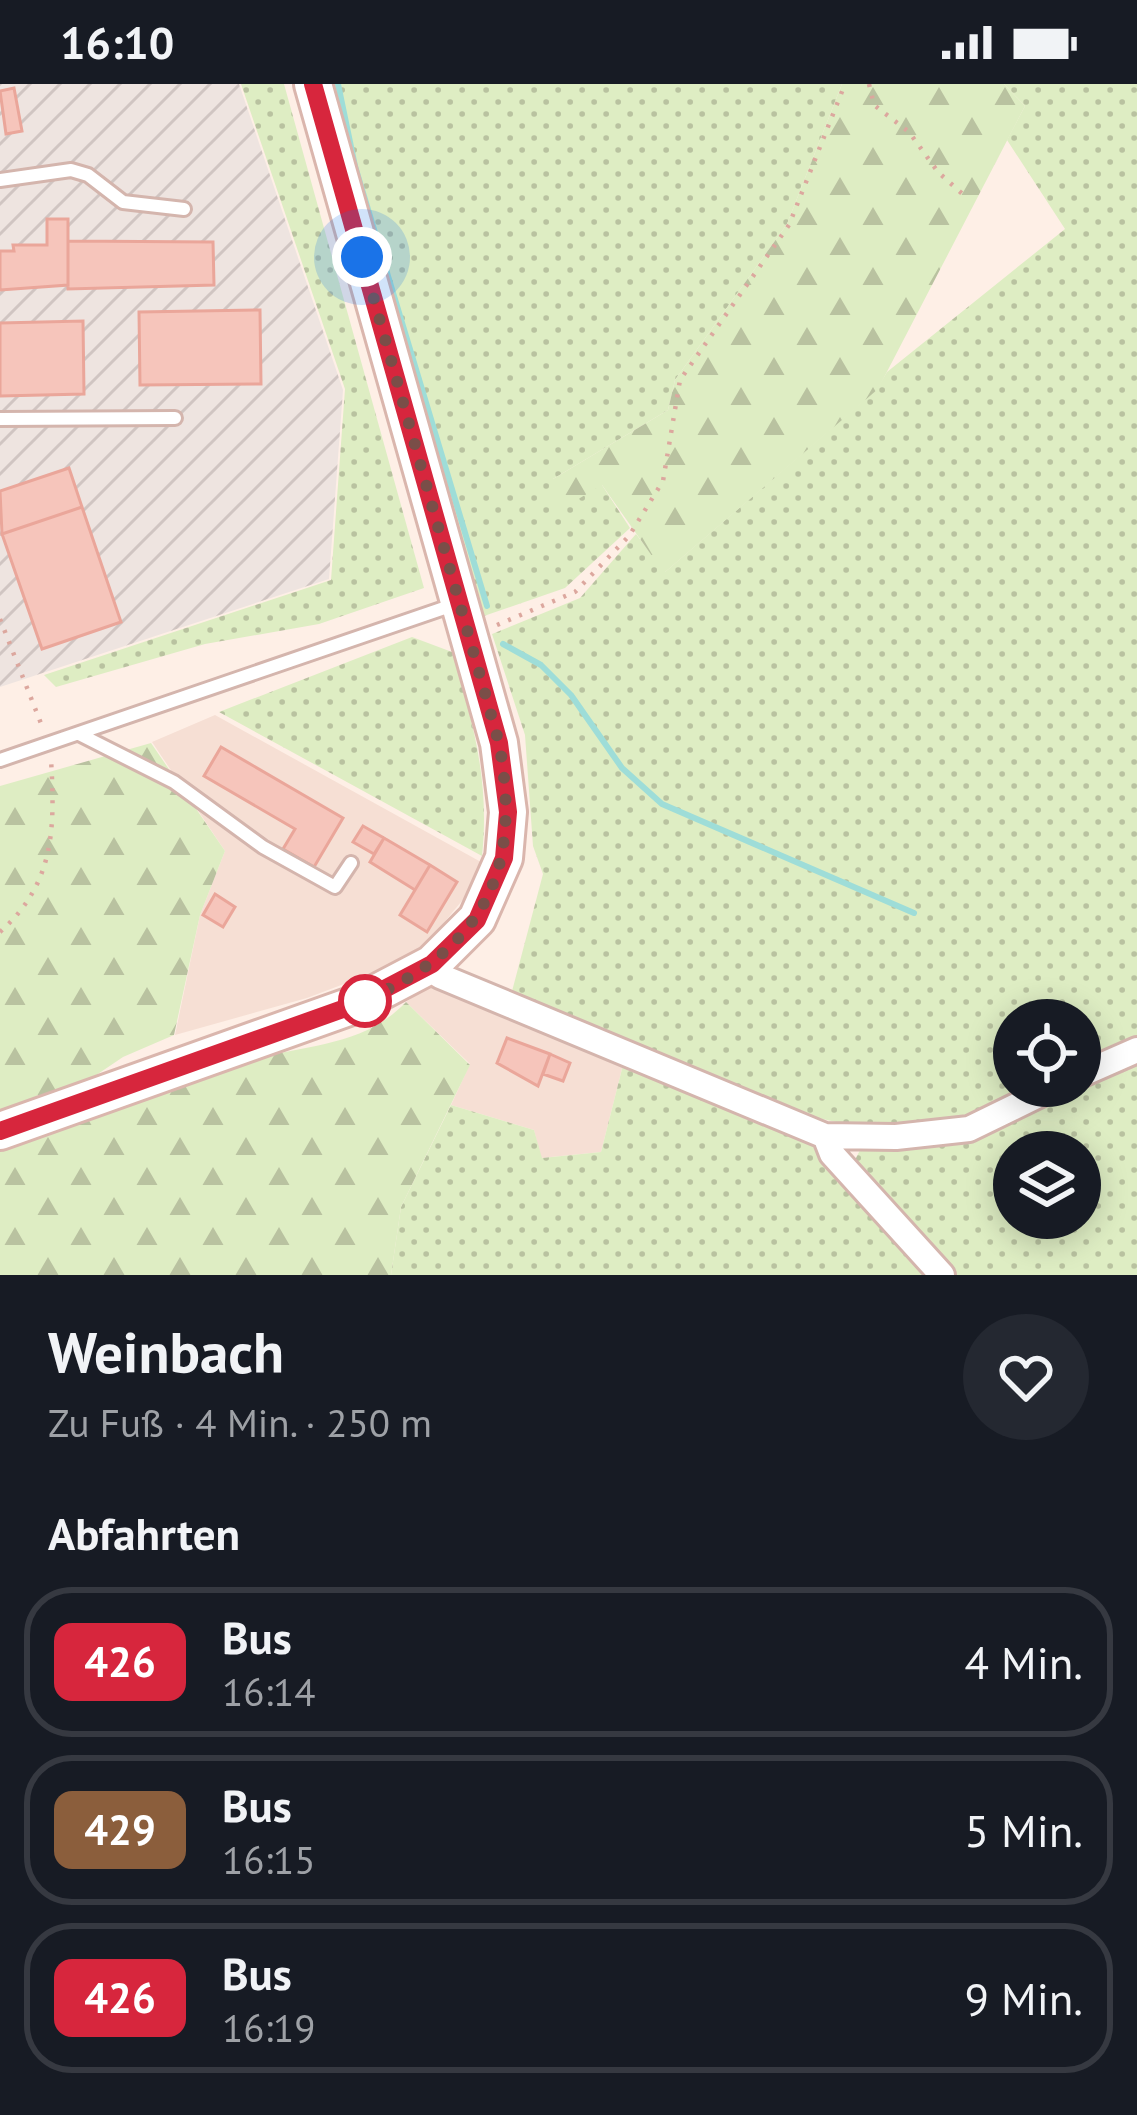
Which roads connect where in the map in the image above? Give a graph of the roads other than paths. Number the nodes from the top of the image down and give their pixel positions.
1 (314, 84) edge
2 (0, 181) edge
3 (184, 209) dead end
4 (0, 418) edge
5 (175, 418) dead end
6 (465, 619) junction
7 (79, 734) junction
8 (0, 760) edge
9 (351, 863) dead end
10 (432, 964) junction
11 (1137, 1049) edge
12 (1101, 1065) edge
13 (1014, 1107) edge
14 (0, 1132) edge
15 (825, 1136) junction
16 (942, 1275) edge

1 - 6 main road
2 - 3 lane
4 - 5 lane
6 - 7 lane
6 - 10 main road
7 - 8 lane
7 - 9 lane
10 - 14 main road
10 - 15 street
11 - 12 street
13 - 15 street
15 - 16 street

